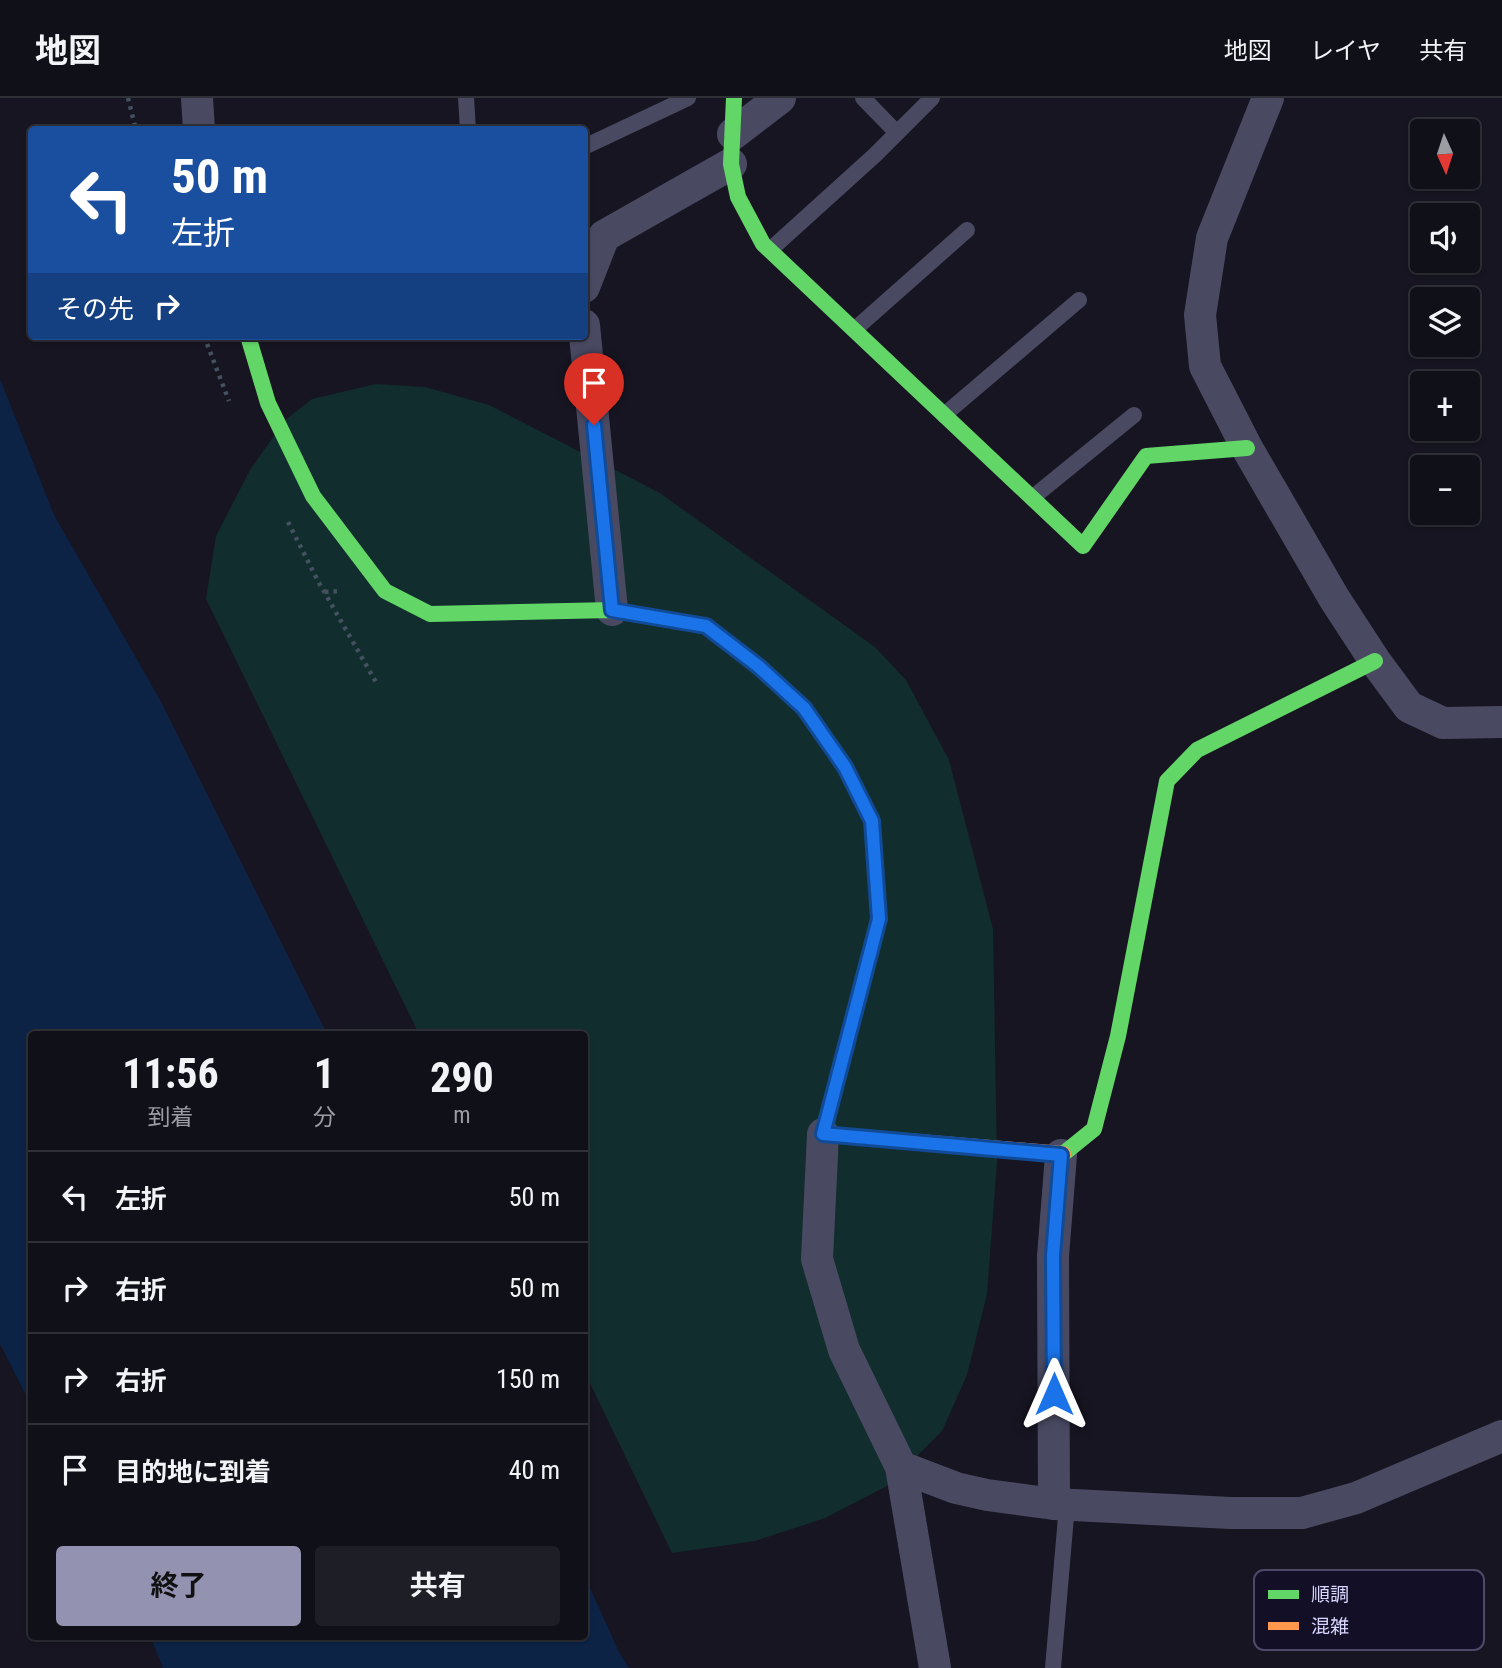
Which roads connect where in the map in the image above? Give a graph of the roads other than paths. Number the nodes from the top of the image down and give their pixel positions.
1 (197, 98) edge
2 (466, 98) edge
3 (688, 98) edge
4 (734, 98) edge
5 (780, 98) edge
6 (863, 98) edge
7 (932, 98) edge
8 (1268, 98) edge
9 (199, 126) edge
10 (468, 126) edge
11 (897, 133) junction
12 (588, 145) edge
13 (732, 149) junction
14 (967, 230) dead end
15 (769, 250) junction
16 (588, 277) edge
17 (1079, 300) dead end
18 (854, 330) junction
19 (249, 340) edge
20 (585, 340) edge
21 (944, 415) junction
22 (1134, 415) dead end
23 (1247, 448) junction
24 (1032, 498) junction
25 (612, 610) junction
26 (1375, 661) junction
27 (1502, 722) edge
28 (823, 1134) junction
29 (1061, 1155) junction
30 (1502, 1436) edge
31 (901, 1467) junction
32 (1061, 1504) junction
33 (935, 1668) edge
34 (1053, 1668) edge

1 - 9 street
2 - 10 lane
3 - 12 lane
4 - 13 street
5 - 13 street
6 - 11 lane
7 - 11 lane
8 - 23 street
11 - 15 lane
13 - 15 street
13 - 16 street
14 - 18 lane
15 - 18 street
17 - 21 lane
18 - 21 street
19 - 25 street
20 - 25 street
21 - 24 street
22 - 24 lane
23 - 24 street
23 - 26 street
25 - 28 street
26 - 27 street
26 - 29 street
28 - 29 street
28 - 31 street
29 - 32 street
30 - 32 street
31 - 32 street
31 - 33 street
32 - 34 lane

